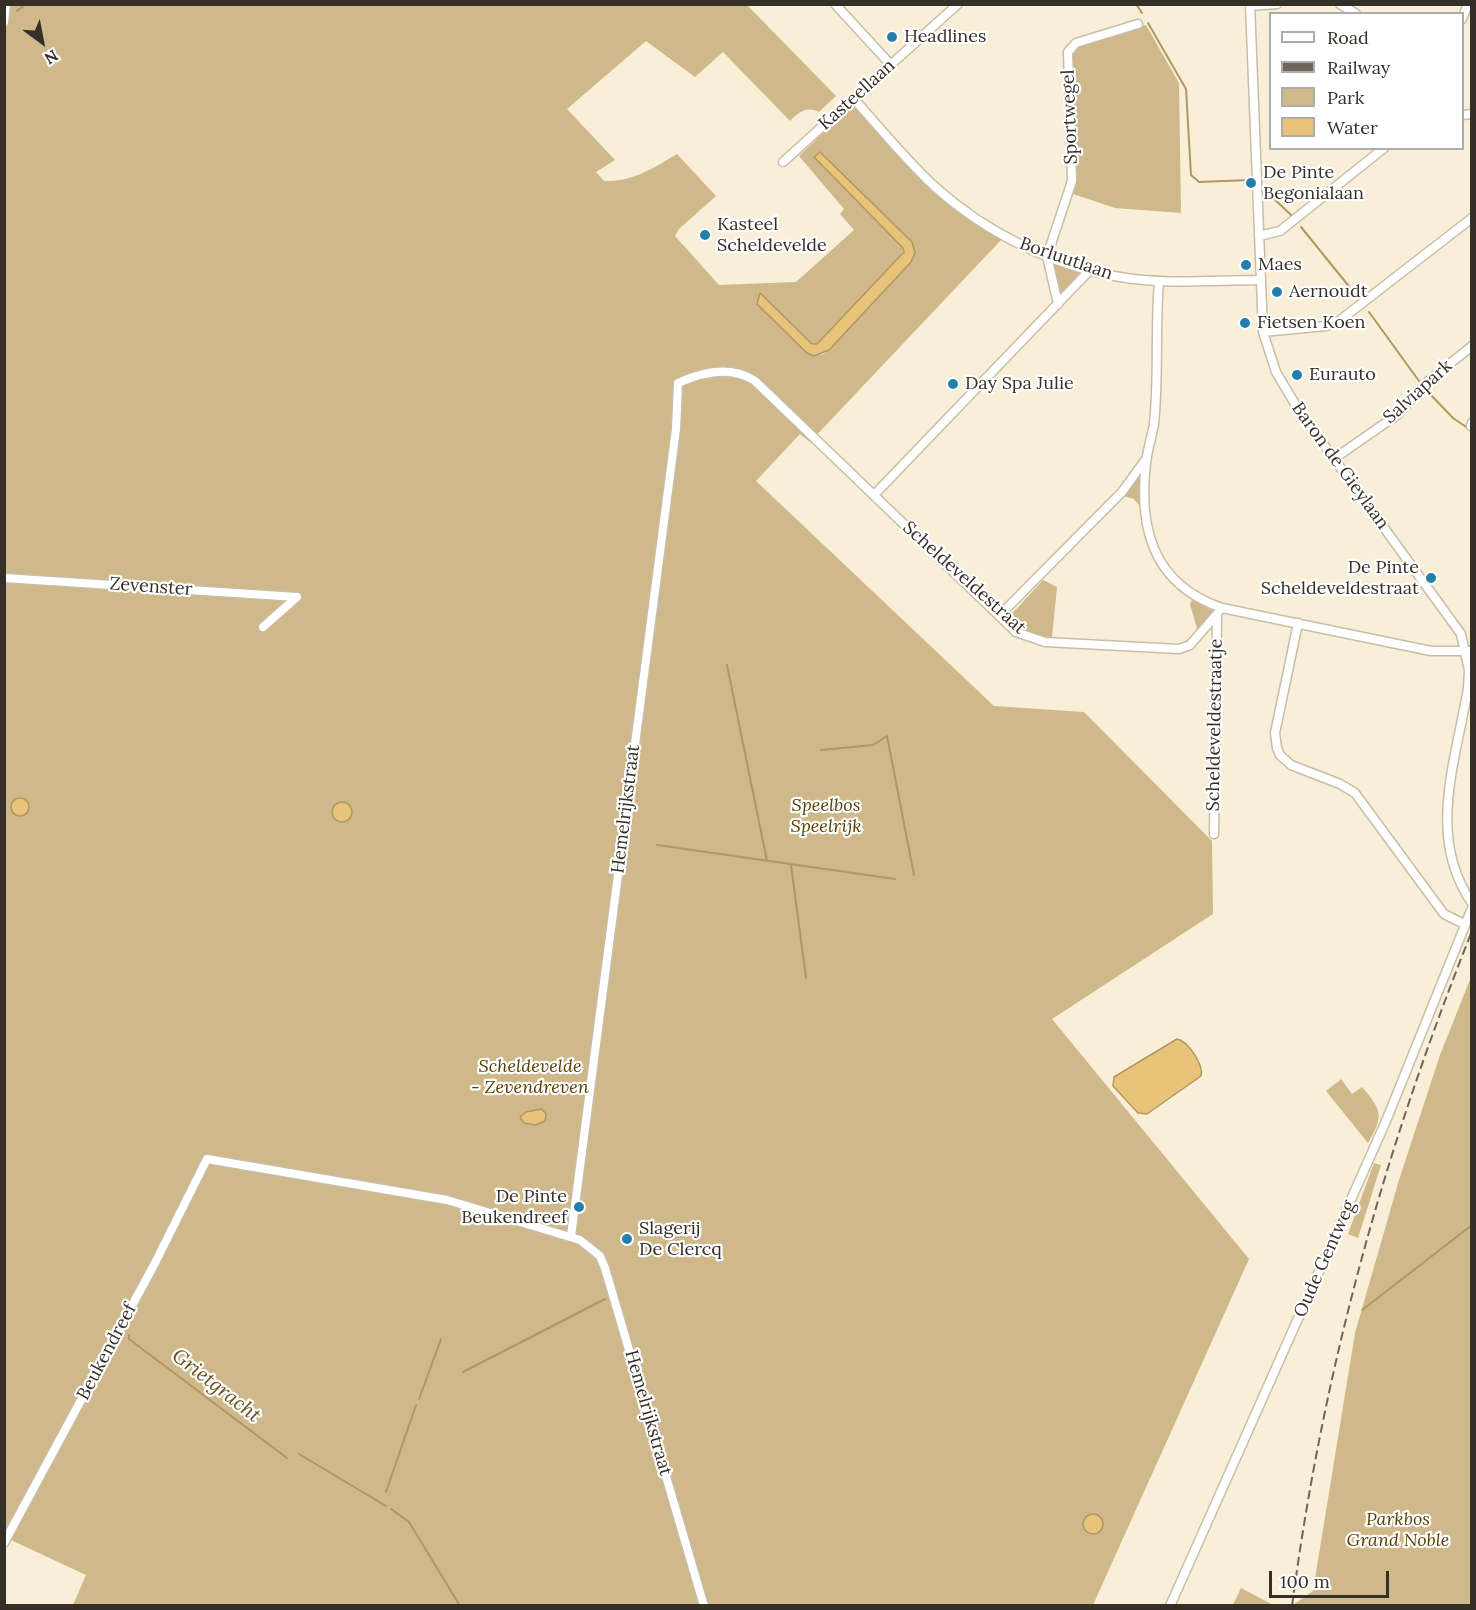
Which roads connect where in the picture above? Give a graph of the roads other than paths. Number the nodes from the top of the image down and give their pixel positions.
1 (6, 4) edge
2 (835, 4) edge
3 (958, 4) edge
4 (1277, 4) edge
5 (1340, 4) edge
6 (1250, 5) edge
7 (1353, 12) edge
8 (4, 22) edge
9 (1138, 24) dead end
10 (891, 65) junction
11 (854, 99) junction
12 (1381, 150) edge
13 (783, 162) dead end
14 (1472, 218) edge
15 (1259, 236) junction
16 (1047, 256) junction
17 (1089, 270) junction
18 (1260, 280) junction
19 (1159, 281) junction
20 (1058, 304) junction
21 (1263, 332) junction
22 (1472, 346) edge
23 (678, 383) joint
24 (1147, 458) junction
25 (1335, 458) junction
26 (874, 495) junction
27 (4, 578) edge
28 (1222, 608) junction
29 (999, 616) junction
30 (1216, 616) junction
31 (1298, 623) junction
32 (263, 627) dead end
33 (1469, 651) edge
34 (1214, 834) dead end
35 (1472, 903) edge
36 (1472, 908) edge
37 (1464, 924) junction
38 (207, 1159) joint
39 (571, 1236) junction
40 (4, 1543) edge
41 (704, 1605) edge
42 (1170, 1605) edge

1 - 8 street
2 - 10 street
3 - 10 street, Kasteellaan
4 - 6 street
5 - 7 street
6 - 15 street, Baron de Gieylaan
9 - 16 street, Sportwegel
10 - 11 street, Kasteellaan
11 - 13 street, Kasteellaan
11 - 16 street, Borluutlaan
12 - 15 street
14 - 21 street
15 - 18 street, Baron de Gieylaan
16 - 17 street, Borluutlaan
16 - 20 street
17 - 19 street, Borluutlaan
17 - 20 street
18 - 19 street, Borluutlaan
18 - 21 street, Baron de Gieylaan
19 - 24 street
20 - 26 street
21 - 25 street, Baron de Gieylaan
22 - 25 street, Salviapark
23 - 26 street, Scheldeveldestraat
23 - 39 street, Hemelrijkstraat
24 - 28 street
24 - 29 street
25 - 33 street, Baron de Gieylaan
26 - 29 street, Scheldeveldestraat
27 - 32 street, Zevenster
28 - 30 street, Scheldeveldestraat
28 - 31 street
29 - 30 street, Scheldeveldestraat
30 - 34 street, Scheldeveldestraatje
31 - 33 street
31 - 37 street
33 - 35 street, Baron de Gieylaan
36 - 37 street, Oude Gentweg
37 - 42 street, Oude Gentweg
38 - 39 street, Hemelrijkstraat
38 - 40 street, Beukendreef
39 - 41 street, Hemelrijkstraat

